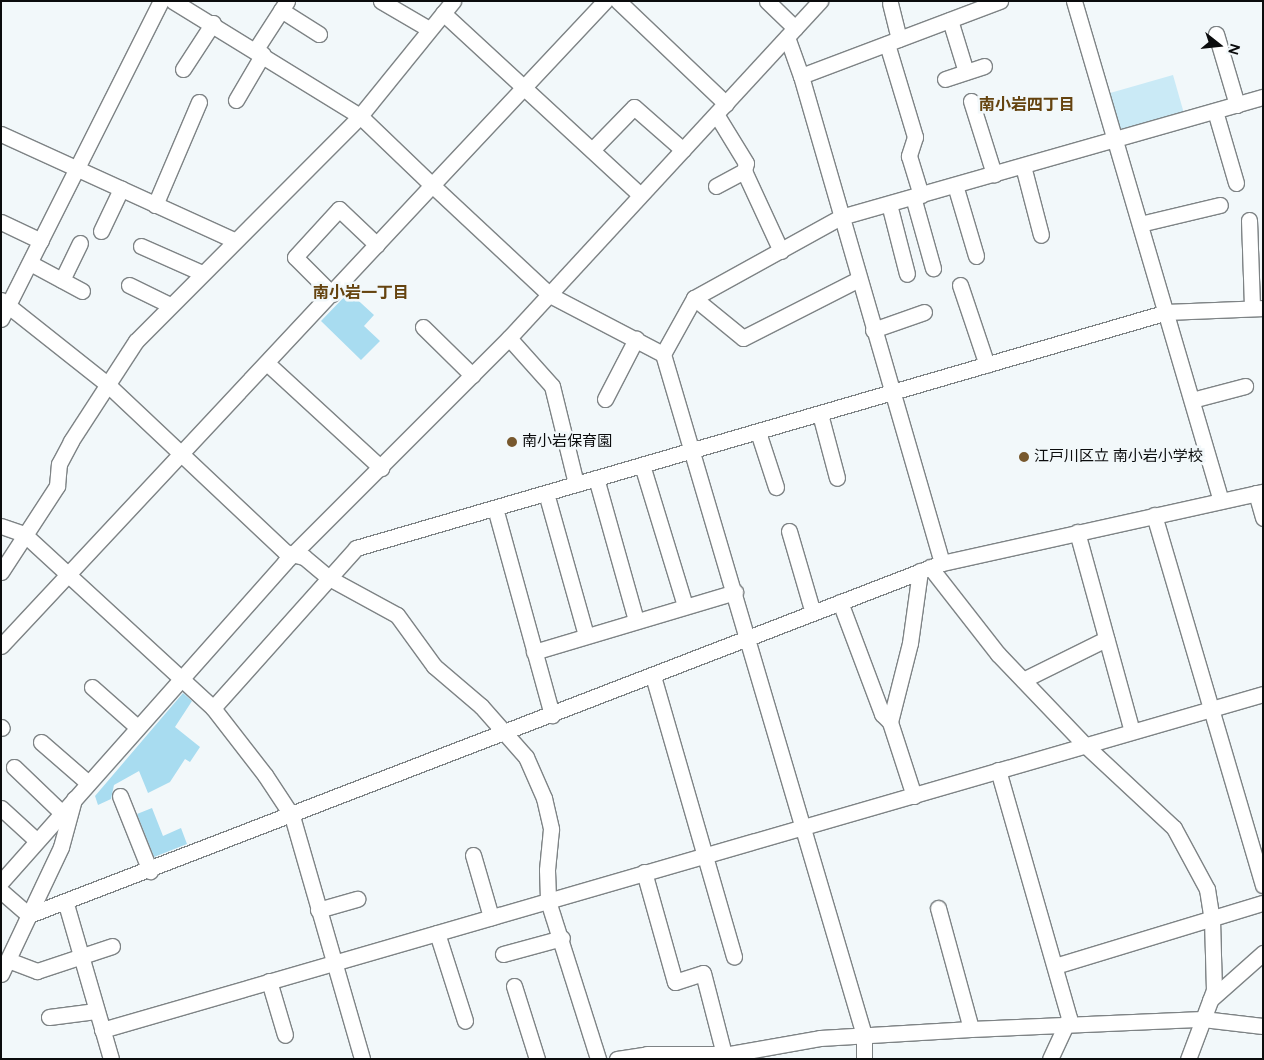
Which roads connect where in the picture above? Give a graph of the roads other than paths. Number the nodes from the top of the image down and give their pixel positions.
1 (161, 1) edge
2 (173, 1) edge
3 (381, 1) edge
4 (605, 1) edge
5 (618, 1) edge
6 (767, 1) edge
7 (820, 1) edge
8 (1074, 1) edge
9 (996, 2) edge
10 (890, 3) dead end
11 (284, 6) edge
12 (448, 7) edge
13 (950, 20) junction
14 (213, 23) junction
15 (429, 29) junction
16 (791, 32) junction
17 (319, 34) dead end
18 (1216, 34) dead end
19 (893, 41) junction
20 (259, 52) junction
21 (984, 66) dead end
22 (184, 69) dead end
23 (966, 72) junction
24 (801, 76) junction
25 (945, 79) dead end
26 (524, 87) junction
27 (1263, 97) edge
28 (236, 100) dead end
29 (972, 101) dead end
30 (200, 102) dead end
31 (1237, 105) junction
32 (721, 109) junction
33 (1215, 111) junction
34 (360, 116) junction
35 (1, 134) edge
36 (1114, 140) junction
37 (592, 150) junction
38 (683, 150) junction
39 (1023, 166) junction
40 (79, 170) junction
41 (744, 170) junction
42 (994, 174) junction
43 (1236, 183) dead end
44 (432, 185) junction
45 (955, 185) junction
46 (716, 186) dead end
47 (120, 189) junction
48 (640, 195) junction
49 (917, 196) junction
50 (889, 204) junction
51 (156, 205) junction
52 (1220, 205) dead end
53 (841, 218) junction
54 (1249, 220) dead end
55 (1, 222) edge
56 (1140, 224) junction
57 (101, 231) dead end
58 (1041, 235) dead end
59 (234, 240) junction
60 (41, 241) junction
61 (80, 243) dead end
62 (377, 245) junction
63 (141, 246) dead end
64 (781, 251) junction
65 (976, 256) dead end
66 (30, 263) junction
67 (933, 268) dead end
68 (202, 274) junction
69 (907, 274) dead end
70 (859, 279) junction
71 (62, 280) junction
72 (129, 284) dead end
73 (960, 285) dead end
74 (82, 291) dead end
75 (332, 294) junction
76 (550, 295) junction
77 (694, 298) junction
78 (6, 302) edge
79 (170, 305) junction
80 (1258, 308) edge
81 (924, 312) dead end
82 (1167, 312) junction
83 (1, 318) edge
84 (423, 327) dead end
85 (873, 330) junction
86 (509, 338) junction
87 (636, 339) junction
88 (663, 354) junction
89 (268, 364) junction
90 (987, 365) junction
91 (472, 375) junction
92 (107, 384) junction
93 (1245, 386) dead end
94 (892, 394) junction
95 (605, 398) dead end
96 (1192, 400) junction
97 (820, 414) junction
98 (758, 432) junction
99 (692, 450) junction
100 (181, 456) junction
101 (642, 465) junction
102 (381, 468) junction
103 (596, 478) junction
104 (837, 478) dead end
105 (576, 484) junction
106 (776, 487) dead end
107 (546, 493) junction
108 (1259, 493) edge
109 (1221, 501) junction
110 (495, 508) junction
111 (1154, 515) junction
112 (1263, 518) edge
113 (1, 526) edge
114 (789, 531) dead end
115 (1077, 532) junction
116 (24, 534) junction
117 (294, 553) junction
118 (931, 567) junction
119 (1, 572) edge
120 (70, 574) junction
121 (330, 578) junction
122 (735, 592) junction
123 (840, 602) junction
124 (685, 606) junction
125 (813, 613) junction
126 (636, 620) junction
127 (586, 635) junction
128 (748, 638) junction
129 (1106, 639) junction
130 (1, 646) edge
131 (534, 652) junction
132 (653, 676) junction
133 (181, 679) junction
134 (1023, 680) junction
135 (92, 687) dead end
136 (1263, 694) edge
137 (213, 708) junction
138 (1210, 710) junction
139 (552, 715) junction
140 (890, 722) junction
141 (136, 726) junction
142 (1132, 731) junction
143 (505, 733) junction
144 (41, 742) dead end
145 (1084, 744) junction
146 (14, 768) dead end
147 (998, 770) junction
148 (87, 782) junction
149 (75, 795) junction
150 (120, 796) dead end
151 (914, 796) junction
152 (1, 808) edge
153 (61, 812) junction
154 (292, 816) junction
155 (803, 829) junction
156 (36, 840) junction
157 (706, 853) junction
158 (472, 854) dead end
159 (150, 871) junction
160 (644, 872) junction
161 (1, 882) edge
162 (1263, 884) edge
163 (1, 891) edge
164 (357, 899) dead end
165 (548, 901) junction
166 (1263, 903) edge
167 (66, 904) junction
168 (938, 908) dead end
169 (318, 910) junction
170 (30, 916) junction
171 (492, 917) junction
172 (1212, 919) junction
173 (438, 932) junction
174 (562, 938) junction
175 (112, 946) dead end
176 (1263, 953) edge
177 (503, 954) dead end
178 (734, 956) dead end
179 (81, 957) junction
180 (8, 960) junction
181 (333, 963) junction
182 (1055, 966) junction
183 (1, 974) edge
184 (269, 981) junction
185 (514, 986) dead end
186 (1210, 1000) junction
187 (96, 1010) junction
188 (49, 1016) dead end
189 (1203, 1019) junction
190 (465, 1021) dead end
191 (1263, 1026) edge
192 (1065, 1027) junction
193 (971, 1029) junction
194 (102, 1030) junction
195 (286, 1035) dead end
196 (864, 1035) junction
197 (728, 1055) edge
198 (111, 1059) edge
199 (362, 1059) edge
200 (536, 1059) edge
201 (598, 1059) edge
202 (616, 1059) edge
203 (864, 1059) edge
204 (1050, 1059) edge
205 (1188, 1059) edge

1 - 40 street
2 - 14 street
3 - 15 street
4 - 26 street
5 - 32 street
6 - 16 street
7 - 16 street
8 - 36 street
9 - 13 street
10 - 19 street
11 - 17 street
11 - 20 street
12 - 15 street
12 - 26 street
13 - 19 street
13 - 23 street
14 - 20 street
14 - 22 street
15 - 34 street
16 - 24 street
16 - 32 street
18 - 31 street
19 - 24 street
19 - 49 street
20 - 28 street
20 - 34 street
21 - 23 street
23 - 25 street
24 - 53 street
26 - 37 street
26 - 44 street
27 - 31 street
29 - 42 street
30 - 51 street
31 - 33 street
32 - 38 street
32 - 41 street
33 - 36 street
33 - 43 street
34 - 44 street
34 - 59 street
35 - 40 street
36 - 39 street
36 - 56 street
37 - 38 street
37 - 48 street
38 - 48 street
39 - 42 street
39 - 58 street
40 - 47 street
40 - 60 street
41 - 46 street
41 - 64 street
42 - 45 street
44 - 62 street
44 - 76 street
45 - 49 street
45 - 65 street
47 - 51 street
47 - 57 street
48 - 76 street
49 - 50 street
49 - 67 street
50 - 53 street
50 - 69 street
51 - 59 street
52 - 56 street
53 - 64 street
53 - 70 street
54 - 80 street
55 - 60 street
56 - 82 street
59 - 68 street
60 - 66 street
61 - 71 street
62 - 75 street
62 - 75 street
63 - 68 street
64 - 77 street
66 - 71 street
66 - 78 street
68 - 79 street
70 - 77 street
70 - 85 street
71 - 74 street
72 - 79 street
73 - 90 street
75 - 89 street
76 - 86 street
76 - 87 street
77 - 88 street
78 - 83 street
78 - 92 street
79 - 92 street
80 - 82 street
81 - 85 street
82 - 90 street
82 - 96 street
84 - 91 street
85 - 94 street
86 - 91 street
86 - 105 street
87 - 88 street
87 - 95 street
88 - 99 street
89 - 100 street
89 - 102 street
90 - 94 street
91 - 102 street
92 - 100 street
92 - 116 street
93 - 96 street
94 - 97 street
94 - 118 street
96 - 109 street
97 - 98 street
97 - 104 street
98 - 99 street
98 - 106 street
99 - 101 street
99 - 122 street
100 - 117 street
100 - 120 street
101 - 103 street
101 - 124 street
102 - 117 street
103 - 105 street
103 - 126 street
105 - 107 street
107 - 110 street
107 - 127 street
108 - 109 street
108 - 112 street
109 - 111 street
110 - 121 street
110 - 131 street
111 - 115 street
111 - 138 street
113 - 116 street
114 - 125 street
115 - 118 street
115 - 129 street
116 - 119 street
116 - 120 street
117 - 121 street
117 - 133 street
118 - 123 street
118 - 134 street
118 - 140 street
120 - 130 street
120 - 133 street
121 - 137 street
121 - 143 street
122 - 124 street
122 - 128 street
123 - 125 street
123 - 140 street
124 - 126 street
125 - 128 street
126 - 127 street
127 - 131 street
128 - 132 street
128 - 155 street
129 - 134 street
129 - 142 street
131 - 139 street
132 - 139 street
132 - 157 street
133 - 137 street
133 - 141 street
134 - 145 street
135 - 141 street
136 - 138 street
137 - 154 street
138 - 142 street
138 - 162 street
139 - 143 street
140 - 151 street
141 - 148 street
142 - 145 street
143 - 154 street
143 - 165 street
144 - 148 street
145 - 147 street
145 - 172 street
146 - 153 street
147 - 151 street
147 - 182 street
148 - 149 street
149 - 153 street
149 - 170 street
150 - 159 street
151 - 155 street
152 - 156 street
153 - 156 street
154 - 159 street
154 - 169 street
155 - 157 street
155 - 196 street
156 - 161 street
157 - 160 street
157 - 178 street
158 - 171 street
159 - 167 street
160 - 165 street
160 - 197 street
163 - 170 street
164 - 169 street
165 - 171 street
165 - 174 street
166 - 172 street
167 - 170 street
167 - 179 street
168 - 193 street
169 - 181 street
170 - 180 street
171 - 173 street
172 - 182 street
172 - 186 street
173 - 181 street
173 - 190 street
174 - 177 street
174 - 201 street
175 - 179 street
176 - 186 street
179 - 180 street
179 - 187 street
180 - 183 street
181 - 184 street
181 - 199 street
182 - 192 street
184 - 194 street
184 - 195 street
185 - 200 street
186 - 189 street
187 - 188 street
187 - 194 street
189 - 191 street
189 - 192 street
189 - 205 street
192 - 193 street
192 - 204 street
193 - 196 street
194 - 198 street
196 - 197 street
196 - 203 street
197 - 202 street

